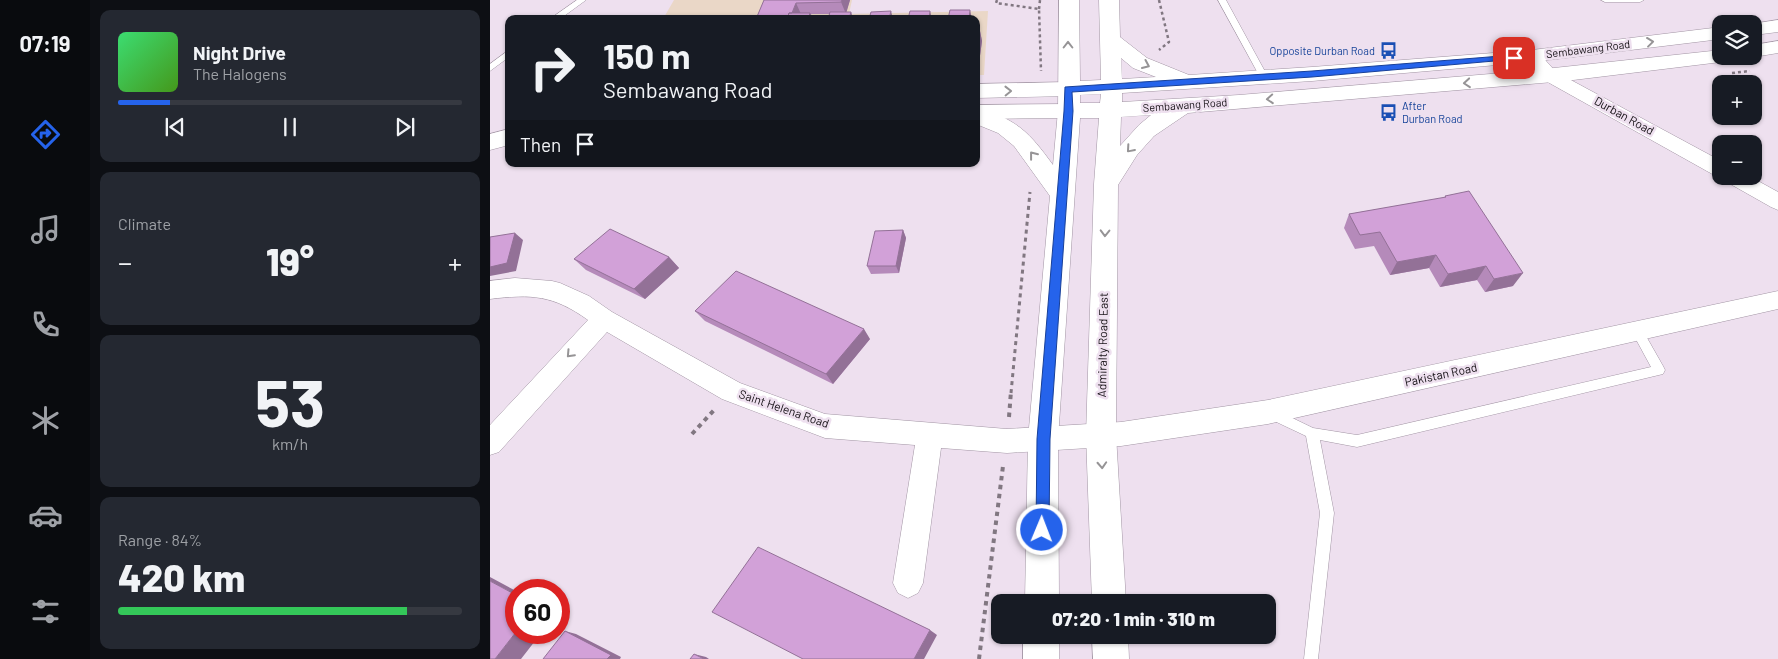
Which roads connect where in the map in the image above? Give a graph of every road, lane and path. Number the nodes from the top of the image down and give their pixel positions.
1 (582, 0) edge
2 (997, 0) edge
3 (1040, 0) edge
4 (1069, 0) edge
5 (1109, 0) edge
6 (1159, 0) edge
7 (1222, 0) edge
8 (1605, 0) edge
9 (1640, 0) edge
10 (1039, 9) junction
11 (560, 15) edge
12 (1778, 26) edge
13 (1762, 28) edge
14 (1712, 34) edge
15 (1109, 38) junction
16 (1778, 48) edge
17 (1762, 50) edge
18 (1156, 52) dead end
19 (505, 56) edge
20 (1532, 56) junction
21 (1712, 57) edge
22 (490, 68) edge
23 (1550, 76) junction
24 (1264, 77) junction
25 (1188, 82) junction
26 (1112, 87) junction
27 (1040, 90) junction
28 (980, 91) edge
29 (1068, 100) junction
30 (1191, 105) junction
31 (1110, 110) junction
32 (980, 113) edge
33 (980, 116) edge
34 (505, 138) edge
35 (490, 142) edge
36 (1712, 165) edge
37 (1106, 184) junction
38 (1748, 185) edge
39 (1031, 188) dead end
40 (1062, 194) junction
41 (1778, 202) edge
42 (490, 290) edge
43 (1778, 300) edge
44 (604, 319) junction
45 (1638, 332) junction
46 (713, 412) dead end
47 (1268, 412) junction
48 (1312, 433) junction
49 (692, 434) dead end
50 (930, 435) junction
51 (1101, 435) junction
52 (1043, 439) junction
53 (1007, 441) junction
54 (490, 443) edge
55 (908, 583) dead end
56 (1042, 594) edge
57 (1108, 594) edge
58 (1041, 644) edge
59 (1110, 644) edge
60 (979, 659) edge
61 (1041, 659) edge
62 (1111, 659) edge
63 (1311, 659) edge

1 - 11 lane
2 - 10 path
3 - 10 path
29 -> 4 main road
5 - 15 main road, Admiralty Road East
6 - 18 path
7 - 24 lane
8 - 9 lane
10 - 27 path
12 - 13 main road
20 -> 14 main road, Sembawang Road
15 -> 25 main road
15 - 26 main road, Admiralty Road East
16 - 17 main road
19 - 22 lane
20 - 23 street, Durban Road
20 - 24 main road, Sembawang Road
21 - 23 main road, Sembawang Road
23 -> 30 main road, Sembawang Road
23 - 36 street, Durban Road
24 - 25 main road, Sembawang Road
25 - 26 main road, Sembawang Road
26 - 29 main road, Sembawang Road
26 - 31 main road, Admiralty Road East
28 -> 27 main road, Sembawang Road
27 - 29 main road, Sembawang Road
29 - 31 main road, Sembawang Road
29 - 32 main road, Sembawang Road
29 - 40 main road
30 - 31 main road, Sembawang Road
30 -> 37 main road
31 - 37 main road, Admiralty Road East
40 -> 33 main road
34 - 35 main road
37 -> 51 main road, Admiralty Road East
38 - 41 street
39 - 53 path
40 - 52 main road
42 - 44 street, Saint Helena Road
43 - 45 street, Pakistan Road
44 - 50 street, Saint Helena Road
44 -> 54 street
45 - 47 street, Pakistan Road
45 - 48 lane
46 - 49 path
47 - 48 lane
47 - 51 street, Pakistan Road
48 - 63 lane
50 - 53 street, Saint Helena Road
50 - 55 street
51 - 52 street, Saint Helena Road
51 -> 57 main road, Admiralty Road East
52 - 53 street, Saint Helena Road
52 - 56 main road
53 - 60 path
58 - 61 main road
59 - 62 main road

